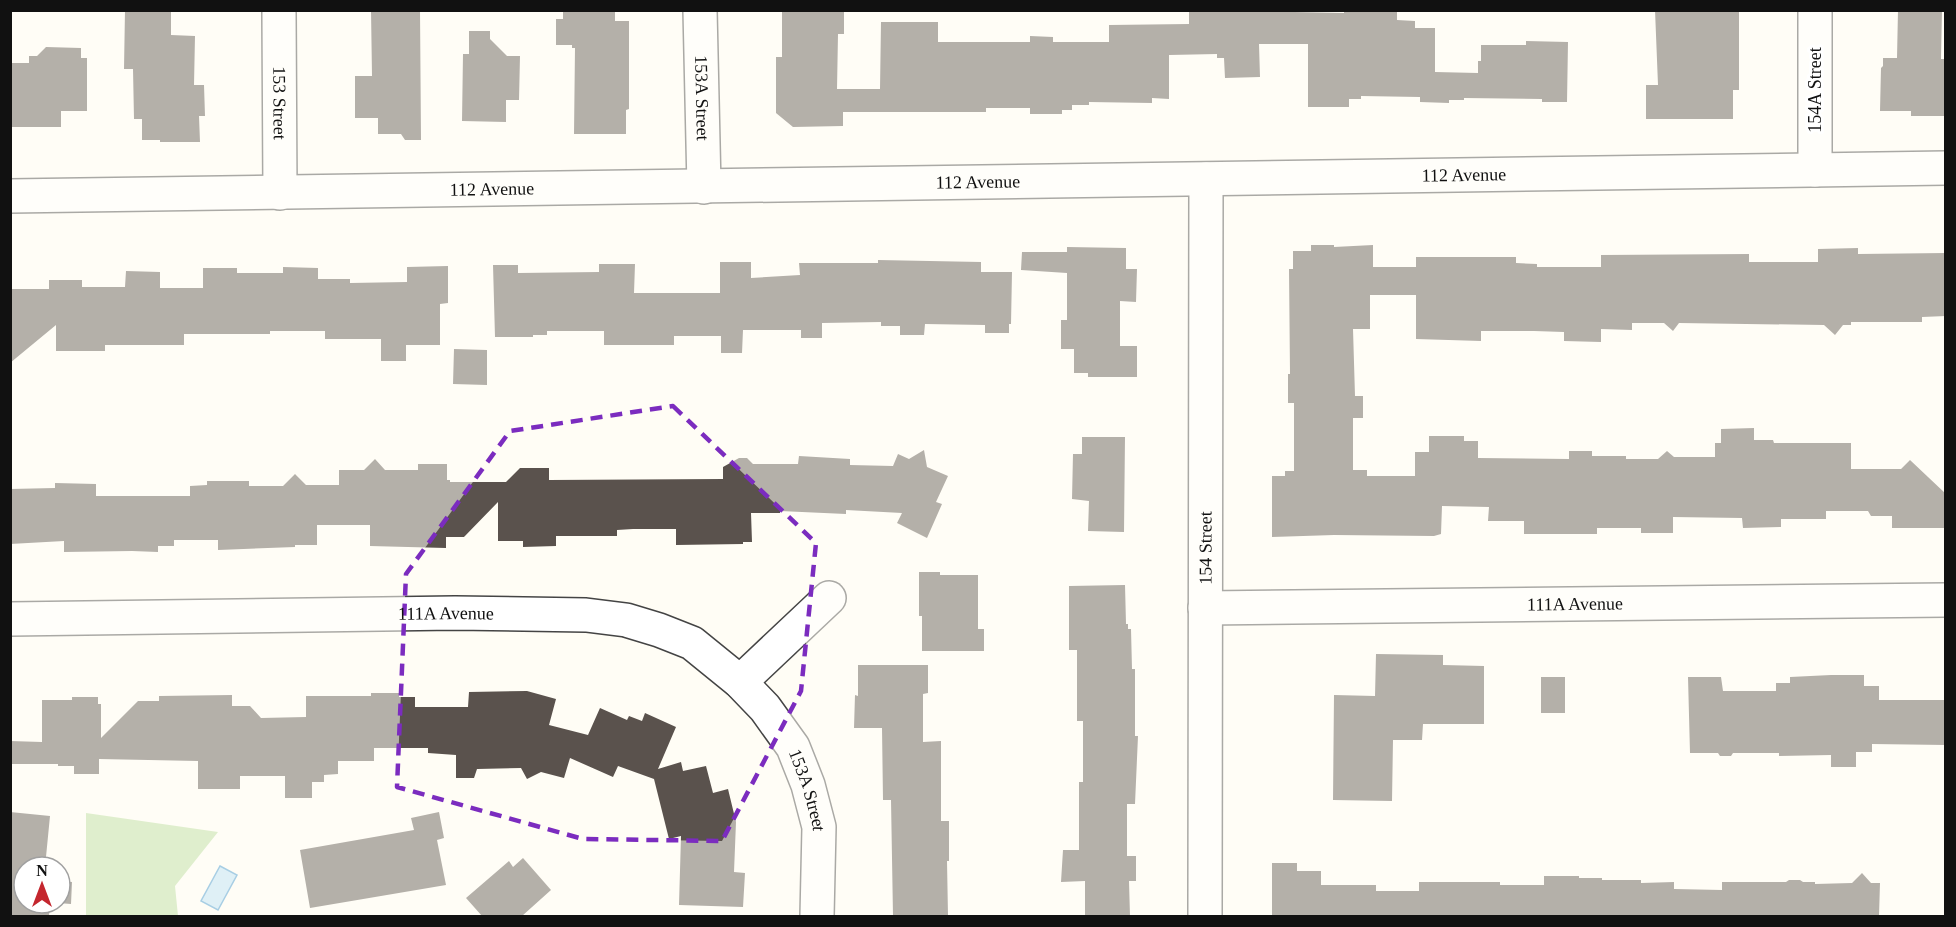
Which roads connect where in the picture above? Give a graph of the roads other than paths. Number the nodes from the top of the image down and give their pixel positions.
1 (700, 10) edge
2 (1815, 10) edge
3 (279, 13) dead end
4 (1946, 168) edge
5 (1815, 170) junction
6 (1206, 179) junction
7 (704, 187) junction
8 (280, 193) junction
9 (10, 196) edge
10 (829, 598) dead end
11 (1946, 600) edge
12 (1205, 608) junction
13 (10, 620) edge
14 (740, 682) junction
15 (817, 916) edge
16 (1205, 916) edge

1 - 7 street, 153A Street
2 - 5 street, 154A Street
3 - 8 street, 153 Street
4 - 5 street, 112 Avenue
5 - 6 street, 112 Avenue
6 - 7 street, 112 Avenue
6 - 12 street, 154 Street
7 - 8 street, 112 Avenue
8 - 9 street, 112 Avenue
10 - 14 street
11 - 12 street, 111A Avenue
12 - 16 street, 154 Street
13 - 14 street, 111A Avenue
14 - 15 street, 153A Street

